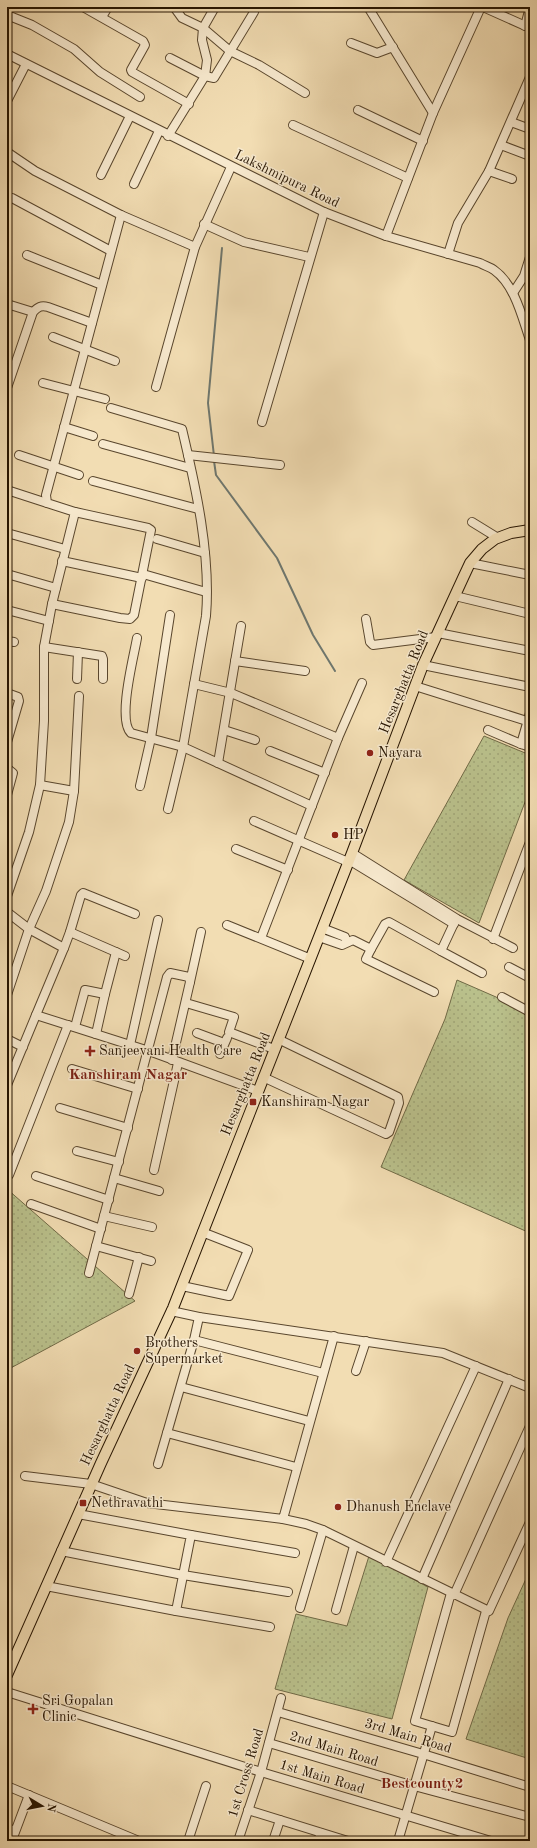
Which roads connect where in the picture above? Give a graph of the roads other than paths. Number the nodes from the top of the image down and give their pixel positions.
1 (83, 7) edge
2 (108, 7) edge
3 (174, 7) edge
4 (215, 7) edge
5 (368, 7) edge
6 (530, 7) edge
7 (485, 8) edge
8 (254, 12) dead end
9 (7, 15) edge
10 (102, 17) junction
11 (527, 27) edge
12 (203, 28) junction
13 (351, 43) dead end
14 (393, 47) junction
15 (230, 51) junction
16 (7, 54) edge
17 (170, 58) dead end
18 (26, 64) junction
19 (205, 76) junction
20 (530, 77) edge
21 (305, 92) dead end
22 (522, 96) junction
23 (140, 97) dead end
24 (530, 99) edge
25 (7, 101) edge
26 (189, 104) junction
27 (358, 110) dead end
28 (433, 113) junction
29 (130, 116) junction
30 (511, 122) junction
31 (293, 125) dead end
32 (530, 129) edge
33 (159, 131) junction
34 (168, 136) junction
35 (423, 141) junction
36 (501, 145) junction
37 (8, 155) edge
38 (530, 156) edge
39 (230, 167) junction
40 (489, 172) junction
41 (101, 175) dead end
42 (408, 178) junction
43 (512, 179) dead end
44 (134, 184) dead end
45 (12, 198) dead end
46 (324, 212) junction
47 (121, 215) junction
48 (204, 224) junction
49 (386, 236) junction
50 (195, 247) junction
51 (111, 251) junction
52 (448, 254) junction
53 (26, 255) dead end
54 (310, 257) junction
55 (530, 257) edge
56 (527, 277) edge
57 (102, 285) junction
58 (513, 293) junction
59 (7, 304) edge
60 (33, 312) junction
61 (92, 323) junction
62 (53, 337) dead end
63 (530, 340) edge
64 (84, 351) junction
65 (115, 361) dead end
66 (43, 383) dead end
67 (156, 387) dead end
68 (7, 388) edge
69 (74, 391) junction
70 (105, 399) dead end
71 (110, 408) dead end
72 (262, 422) dead end
73 (64, 427) junction
74 (94, 436) dead end
75 (103, 444) dead end
76 (188, 455) junction
77 (19, 456) dead end
78 (280, 465) dead end
79 (53, 466) junction
80 (190, 468) junction
81 (79, 475) dead end
82 (93, 481) dead end
83 (7, 490) edge
84 (47, 503) junction
85 (198, 509) junction
86 (75, 512) junction
87 (472, 522) dead end
88 (530, 530) edge
89 (7, 533) edge
90 (498, 538) junction
91 (157, 539) dead end
92 (65, 549) junction
93 (205, 553) junction
94 (62, 561) junction
95 (470, 563) junction
96 (7, 574) edge
97 (530, 575) edge
98 (142, 576) junction
99 (56, 588) junction
100 (206, 592) junction
101 (455, 596) junction
102 (52, 604) junction
103 (7, 610) edge
104 (530, 614) edge
105 (170, 615) dead end
106 (366, 619) dead end
107 (49, 622) junction
108 (241, 626) dead end
109 (437, 635) junction
110 (137, 638) dead end
111 (44, 647) junction
112 (530, 651) edge
113 (78, 652) junction
114 (235, 661) junction
115 (423, 665) junction
116 (305, 671) dead end
117 (77, 679) dead end
118 (103, 679) dead end
119 (362, 683) dead end
120 (194, 684) junction
121 (415, 686) junction
122 (530, 687) edge
123 (231, 692) junction
124 (7, 693) edge
125 (79, 696) dead end
126 (529, 719) edge
127 (224, 730) junction
128 (488, 730) dead end
129 (9, 732) edge
130 (151, 738) junction
131 (338, 738) junction
132 (255, 740) dead end
133 (7, 742) edge
134 (521, 744) junction
135 (530, 747) edge
136 (183, 748) junction
137 (270, 751) dead end
138 (218, 763) junction
139 (7, 768) edge
140 (325, 773) junction
141 (40, 785) junction
142 (140, 786) dead end
143 (74, 791) junction
144 (7, 795) edge
145 (312, 806) junction
146 (168, 810) dead end
147 (254, 821) dead end
148 (300, 840) junction
149 (530, 842) edge
150 (236, 849) dead end
151 (349, 858) junction
152 (288, 870) junction
153 (7, 896) edge
154 (7, 912) edge
155 (135, 914) dead end
156 (158, 920) dead end
157 (455, 921) junction
158 (227, 925) dead end
159 (29, 929) junction
160 (70, 932) junction
161 (201, 932) dead end
162 (321, 933) junction
163 (261, 938) junction
164 (493, 939) junction
165 (64, 948) junction
166 (513, 948) dead end
167 (371, 949) junction
168 (441, 951) junction
169 (116, 952) junction
170 (125, 956) dead end
171 (311, 959) junction
172 (510, 967) dead end
173 (482, 973) dead end
174 (530, 978) edge
175 (190, 982) junction
176 (434, 992) dead end
177 (104, 994) junction
178 (7, 995) edge
179 (502, 997) dead end
180 (186, 1002) junction
181 (530, 1012) edge
182 (36, 1015) junction
183 (72, 1026) junction
184 (229, 1032) junction
185 (197, 1033) dead end
186 (96, 1034) junction
187 (7, 1039) edge
188 (224, 1043) junction
189 (276, 1044) junction
190 (23, 1046) junction
191 (130, 1046) junction
192 (148, 1051) junction
193 (220, 1054) dead end
194 (175, 1061) junction
195 (72, 1069) dead end
196 (263, 1077) junction
197 (7, 1085) edge
198 (138, 1089) junction
199 (258, 1091) junction
200 (60, 1108) dead end
201 (128, 1128) junction
202 (77, 1151) dead end
203 (119, 1162) junction
204 (154, 1170) dead end
205 (9, 1175) dead end
206 (36, 1176) dead end
207 (114, 1178) junction
208 (159, 1190) dead end
209 (109, 1200) junction
210 (31, 1204) dead end
211 (104, 1216) junction
212 (152, 1227) dead end
213 (101, 1229) junction
214 (202, 1232) junction
215 (96, 1246) junction
216 (139, 1257) junction
217 (151, 1261) dead end
218 (89, 1273) dead end
219 (182, 1286) junction
220 (129, 1294) dead end
221 (171, 1311) junction
222 (199, 1317) junction
223 (334, 1336) junction
224 (194, 1340) junction
225 (366, 1341) junction
226 (476, 1366) junction
227 (356, 1371) dead end
228 (323, 1373) junction
229 (509, 1379) junction
230 (180, 1387) junction
231 (530, 1388) edge
232 (309, 1421) junction
233 (530, 1426) edge
234 (167, 1433) junction
235 (158, 1464) dead end
236 (296, 1467) junction
237 (25, 1476) dead end
238 (91, 1484) junction
239 (78, 1514) junction
240 (283, 1519) junction
241 (530, 1522) edge
242 (322, 1530) junction
243 (191, 1535) junction
244 (354, 1546) junction
245 (62, 1551) junction
246 (295, 1553) dead end
247 (386, 1562) junction
248 (183, 1575) junction
249 (422, 1579) junction
250 (46, 1586) junction
251 (288, 1592) dead end
252 (452, 1594) junction
253 (300, 1608) dead end
254 (336, 1610) dead end
255 (176, 1611) junction
256 (486, 1611) junction
257 (270, 1627) dead end
258 (7, 1675) edge
259 (7, 1692) edge
260 (281, 1698) dead end
261 (278, 1712) junction
262 (432, 1726) junction
263 (269, 1743) junction
264 (423, 1754) junction
265 (261, 1772) junction
266 (7, 1786) edge
267 (206, 1786) dead end
268 (414, 1786) junction
269 (530, 1788) edge
270 (29, 1795) junction
271 (248, 1810) junction
272 (405, 1815) junction
273 (530, 1818) edge
274 (280, 1820) junction
275 (7, 1828) edge
276 (15, 1831) junction
277 (321, 1832) junction
278 (530, 1837) edge
279 (12, 1840) dead end
280 (139, 1841) edge
281 (188, 1841) edge
282 (238, 1841) edge
283 (273, 1841) edge
284 (318, 1841) edge
285 (348, 1841) edge
286 (398, 1841) edge
287 (491, 1841) edge
288 (529, 1841) edge

1 - 10 street
2 - 10 street
3 - 12 street
4 - 12 street
5 - 14 street
6 - 11 street
7 - 11 street
7 - 28 street
8 - 15 street
9 - 23 street
10 - 26 street
12 - 15 street
12 - 19 street
13 - 14 street
14 - 28 street
15 - 19 street
15 - 21 street
16 - 18 street, Lakshmipura Road
17 - 19 street
18 - 25 street
18 - 29 street, Lakshmipura Road
19 - 26 street
20 - 22 street
22 - 24 street
22 - 30 street
26 - 34 street
27 - 35 street
28 - 35 street
29 - 33 street, Lakshmipura Road
29 - 41 street
30 - 32 street
30 - 36 street
31 - 42 street
33 - 34 street, Lakshmipura Road
33 - 44 street
34 - 39 street, Lakshmipura Road
35 - 42 street
36 - 38 street
36 - 40 street
37 - 47 street
39 - 46 street, Lakshmipura Road
39 - 48 street
40 - 43 street
40 - 52 street
42 - 49 street
45 - 51 street
46 - 49 street, Lakshmipura Road
46 - 54 street
47 - 50 street
47 - 51 street
48 - 50 street
48 - 54 street
49 - 52 street, Lakshmipura Road
50 - 67 street
51 - 57 street
52 - 58 street, Lakshmipura Road
53 - 57 street
54 - 72 street
55 - 56 street
56 - 58 street
57 - 61 street
58 - 63 street, Lakshmipura Road
59 - 60 street
60 - 61 street
60 - 68 street
61 - 64 street
62 - 64 street
64 - 65 street
64 - 69 street
66 - 69 street
69 - 70 street
69 - 73 street
71 - 76 street
73 - 74 street
73 - 79 street
75 - 80 street
76 - 78 street
76 - 80 street
77 - 79 street
79 - 81 street
79 - 84 street
80 - 85 street
82 - 85 street
83 - 84 street
84 - 86 street
85 - 93 street
86 - 92 street
86 - 98 street
87 - 90 street
88 - 90 main road, Hesarghatta Road
89 - 92 street
90 - 95 main road, Hesarghatta Road
91 - 93 street
92 - 94 street
93 - 100 street
94 - 98 street
94 - 99 street
95 - 97 street
95 - 101 main road, Hesarghatta Road
96 - 99 street
98 - 100 street
98 - 102 street
99 - 102 street
100 - 120 street
101 - 104 street
101 - 109 main road, Hesarghatta Road
102 - 107 street
103 - 107 street
105 - 130 street
106 - 109 street
107 - 111 street
108 - 114 street
109 - 112 street
109 - 115 main road, Hesarghatta Road
110 - 130 street
111 - 113 street
111 - 141 street
113 - 117 street
113 - 118 street
114 - 116 street
114 - 123 street
115 - 121 main road, Hesarghatta Road
115 - 122 street
119 - 131 street
120 - 123 street
120 - 136 street
121 - 126 street
121 - 151 main road, Hesarghatta Road
123 - 127 street
123 - 131 street
124 - 129 street
125 - 143 street
126 - 134 street
127 - 132 street
127 - 138 street
128 - 134 street
129 - 133 street
130 - 136 street
130 - 142 street
131 - 140 street
134 - 135 street
136 - 138 street
136 - 146 street
137 - 140 street
138 - 145 street
139 - 144 street
140 - 145 street
141 - 143 street
141 - 153 street
143 - 159 street
145 - 148 street
147 - 148 street
148 - 151 street
148 - 152 street
149 - 164 street
150 - 152 street
151 - 157 street
151 - 162 main road, Hesarghatta Road
152 - 163 street
154 - 159 street
155 - 160 street
156 - 191 street
157 - 164 street
157 - 168 street
158 - 163 street
159 - 165 street
159 - 178 street
160 - 165 street
160 - 169 street
161 - 175 street
162 - 167 street
162 - 171 main road, Hesarghatta Road
163 - 171 street
164 - 166 street
165 - 182 street
167 - 168 street
167 - 176 street
168 - 173 street
169 - 170 street
169 - 177 street
171 - 189 main road, Hesarghatta Road
172 - 174 street
175 - 180 street
175 - 192 street
177 - 183 street
177 - 186 street
179 - 181 street
180 - 184 street
180 - 194 street
182 - 183 street
182 - 190 street
183 - 186 street
183 - 205 street
184 - 188 street
184 - 189 street
185 - 188 street
186 - 191 street
187 - 190 street
188 - 193 street
189 - 196 main road, Hesarghatta Road
189 - 196 street
190 - 197 street
191 - 192 street
192 - 194 street
192 - 198 street
194 - 199 street
194 - 204 street
195 - 198 street
196 - 199 main road, Hesarghatta Road
198 - 201 street
199 - 214 main road, Hesarghatta Road
200 - 201 street
201 - 203 street
202 - 203 street
203 - 207 street
206 - 209 street
207 - 208 street
207 - 209 street
209 - 211 street
210 - 213 street
211 - 212 street
211 - 213 street
213 - 215 street
214 - 219 main road, Hesarghatta Road
214 - 219 street
215 - 216 street
215 - 218 street
216 - 217 street
216 - 220 street
219 - 221 main road, Hesarghatta Road
221 - 222 street
221 - 238 main road, Hesarghatta Road
222 - 223 street
222 - 224 street
223 - 225 street
223 - 228 street
224 - 228 street
224 - 230 street
225 - 226 street
225 - 227 street
226 - 229 street
226 - 247 street
228 - 232 street
229 - 231 street
229 - 249 street
230 - 232 street
230 - 234 street
232 - 236 street
233 - 252 street
234 - 235 street
234 - 236 street
236 - 240 street
237 - 238 street
238 - 239 main road, Hesarghatta Road
238 - 240 street
239 - 243 street
239 - 245 main road, Hesarghatta Road
240 - 242 street
241 - 256 street
242 - 244 street
242 - 253 street
243 - 246 street
243 - 248 street
244 - 247 street
244 - 254 street
245 - 248 street
245 - 250 main road, Hesarghatta Road
247 - 249 street
248 - 251 street
248 - 255 street
249 - 252 street
250 - 255 street
250 - 258 main road, Hesarghatta Road
252 - 256 street
252 - 262 street
255 - 257 street
256 - 262 street
259 - 265 street, 1st Main Road
260 - 261 street, 1st Cross Road
261 - 263 street, 1st Cross Road
261 - 264 street, 3rd Main Road
262 - 264 street
263 - 265 street, 1st Cross Road
263 - 268 street, 2nd Main Road
264 - 268 street
264 - 269 street, 3rd Main Road
265 - 271 street, 1st Cross Road
265 - 272 street, 1st Main Road
266 - 270 street
267 - 281 street
268 - 272 street
268 - 273 street, 2nd Main Road
270 - 276 street
270 - 280 street
271 - 274 street
271 - 282 street, 1st Cross Road
272 - 286 street
272 - 287 street, 1st Main Road
274 - 277 street
274 - 283 street
275 - 276 street
276 - 279 street
277 - 284 street
277 - 285 street
278 - 288 street

